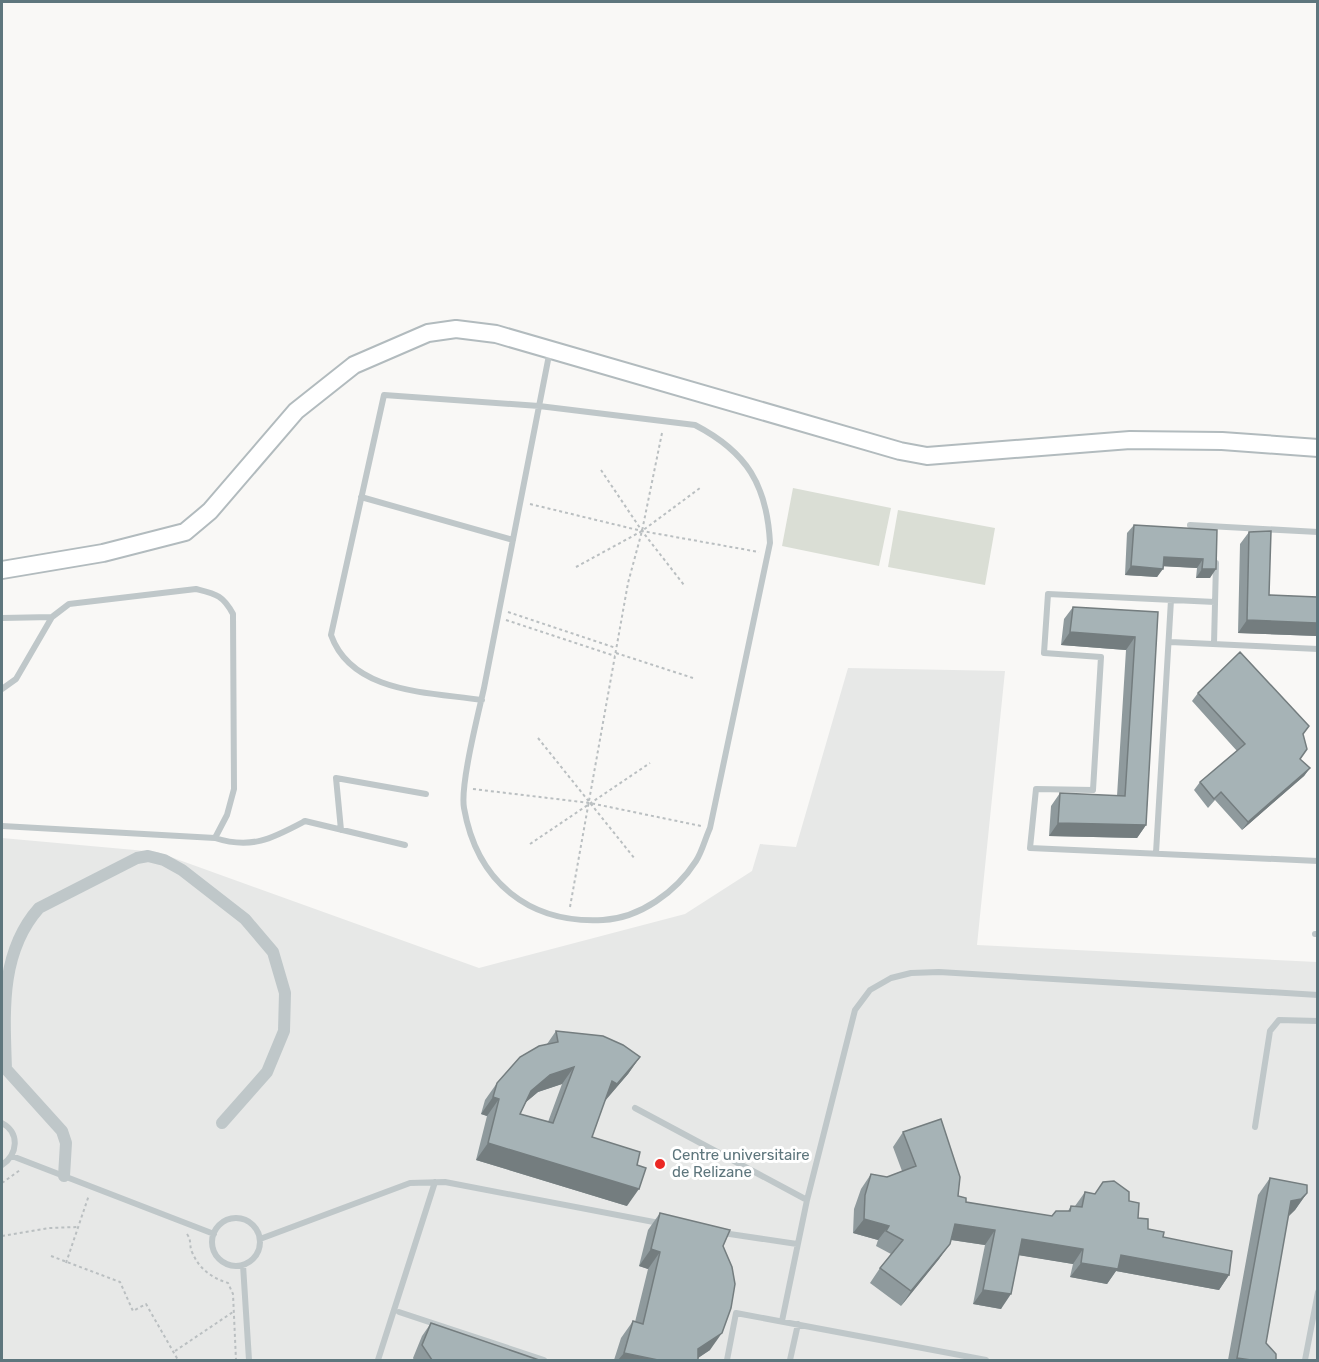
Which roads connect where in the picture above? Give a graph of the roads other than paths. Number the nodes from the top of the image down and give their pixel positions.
1 (550, 350) junction
2 (539, 406) junction
3 (1317, 448) edge
4 (361, 497) junction
5 (1190, 525) dead end
6 (1217, 526) junction
7 (1317, 531) edge
8 (1217, 537) edge
9 (513, 540) junction
10 (1216, 559) edge
11 (2, 570) edge
12 (1171, 600) junction
13 (1215, 602) junction
14 (52, 617) junction
15 (2, 618) edge
16 (1170, 642) junction
17 (1214, 644) junction
18 (1317, 649) edge
19 (2, 689) edge
20 (482, 700) junction
21 (426, 794) dead end
22 (2, 826) edge
23 (340, 830) junction
24 (215, 838) junction
25 (405, 845) dead end
26 (1156, 854) junction
27 (1317, 861) edge
28 (1317, 994) edge
29 (1317, 1021) edge
30 (635, 1108) dead end
31 (2, 1123) edge
32 (222, 1123) dead end
33 (1255, 1127) dead end
34 (12, 1156) junction
35 (2, 1165) edge
36 (64, 1176) junction
37 (435, 1182) junction
38 (807, 1200) junction
39 (668, 1224) edge
40 (715, 1231) edge
41 (214, 1234) junction
42 (260, 1239) junction
43 (798, 1244) junction
44 (243, 1265) junction
45 (1317, 1292) edge
46 (399, 1312) dead end
47 (782, 1321) junction
48 (798, 1324) junction
49 (249, 1360) edge
50 (378, 1360) edge
51 (544, 1360) edge
52 (727, 1360) edge
53 (790, 1360) edge
54 (986, 1360) edge
55 (1305, 1360) edge

1 - 2 lane
1 - 3 street
1 - 11 street
2 - 4 lane
2 - 9 lane
2 - 20 lane
4 - 9 lane
4 - 20 lane
5 - 6 lane
6 - 7 lane
6 - 8 lane
9 - 20 lane
10 - 13 lane
12 - 13 lane
12 - 16 lane
12 - 26 lane
13 - 17 lane
14 - 15 lane
14 - 19 lane
14 - 24 lane
16 - 17 lane
16 - 26 lane
17 - 18 lane
21 - 23 lane
22 - 24 lane
23 - 24 lane
23 - 25 lane
26 - 27 lane
28 - 38 lane
29 - 33 lane
30 - 38 lane
31 - 34 lane
32 - 36 street
34 - 35 lane
34 - 36 lane
36 - 41 lane
37 - 39 lane
37 - 42 lane
37 - 50 lane
38 - 43 lane
40 - 43 lane
41 - 42 lane
41 - 44 lane
42 - 44 lane
43 - 47 lane
44 - 49 lane
45 - 55 lane
46 - 51 lane
47 - 48 lane
47 - 52 lane
48 - 53 lane
48 - 54 lane

